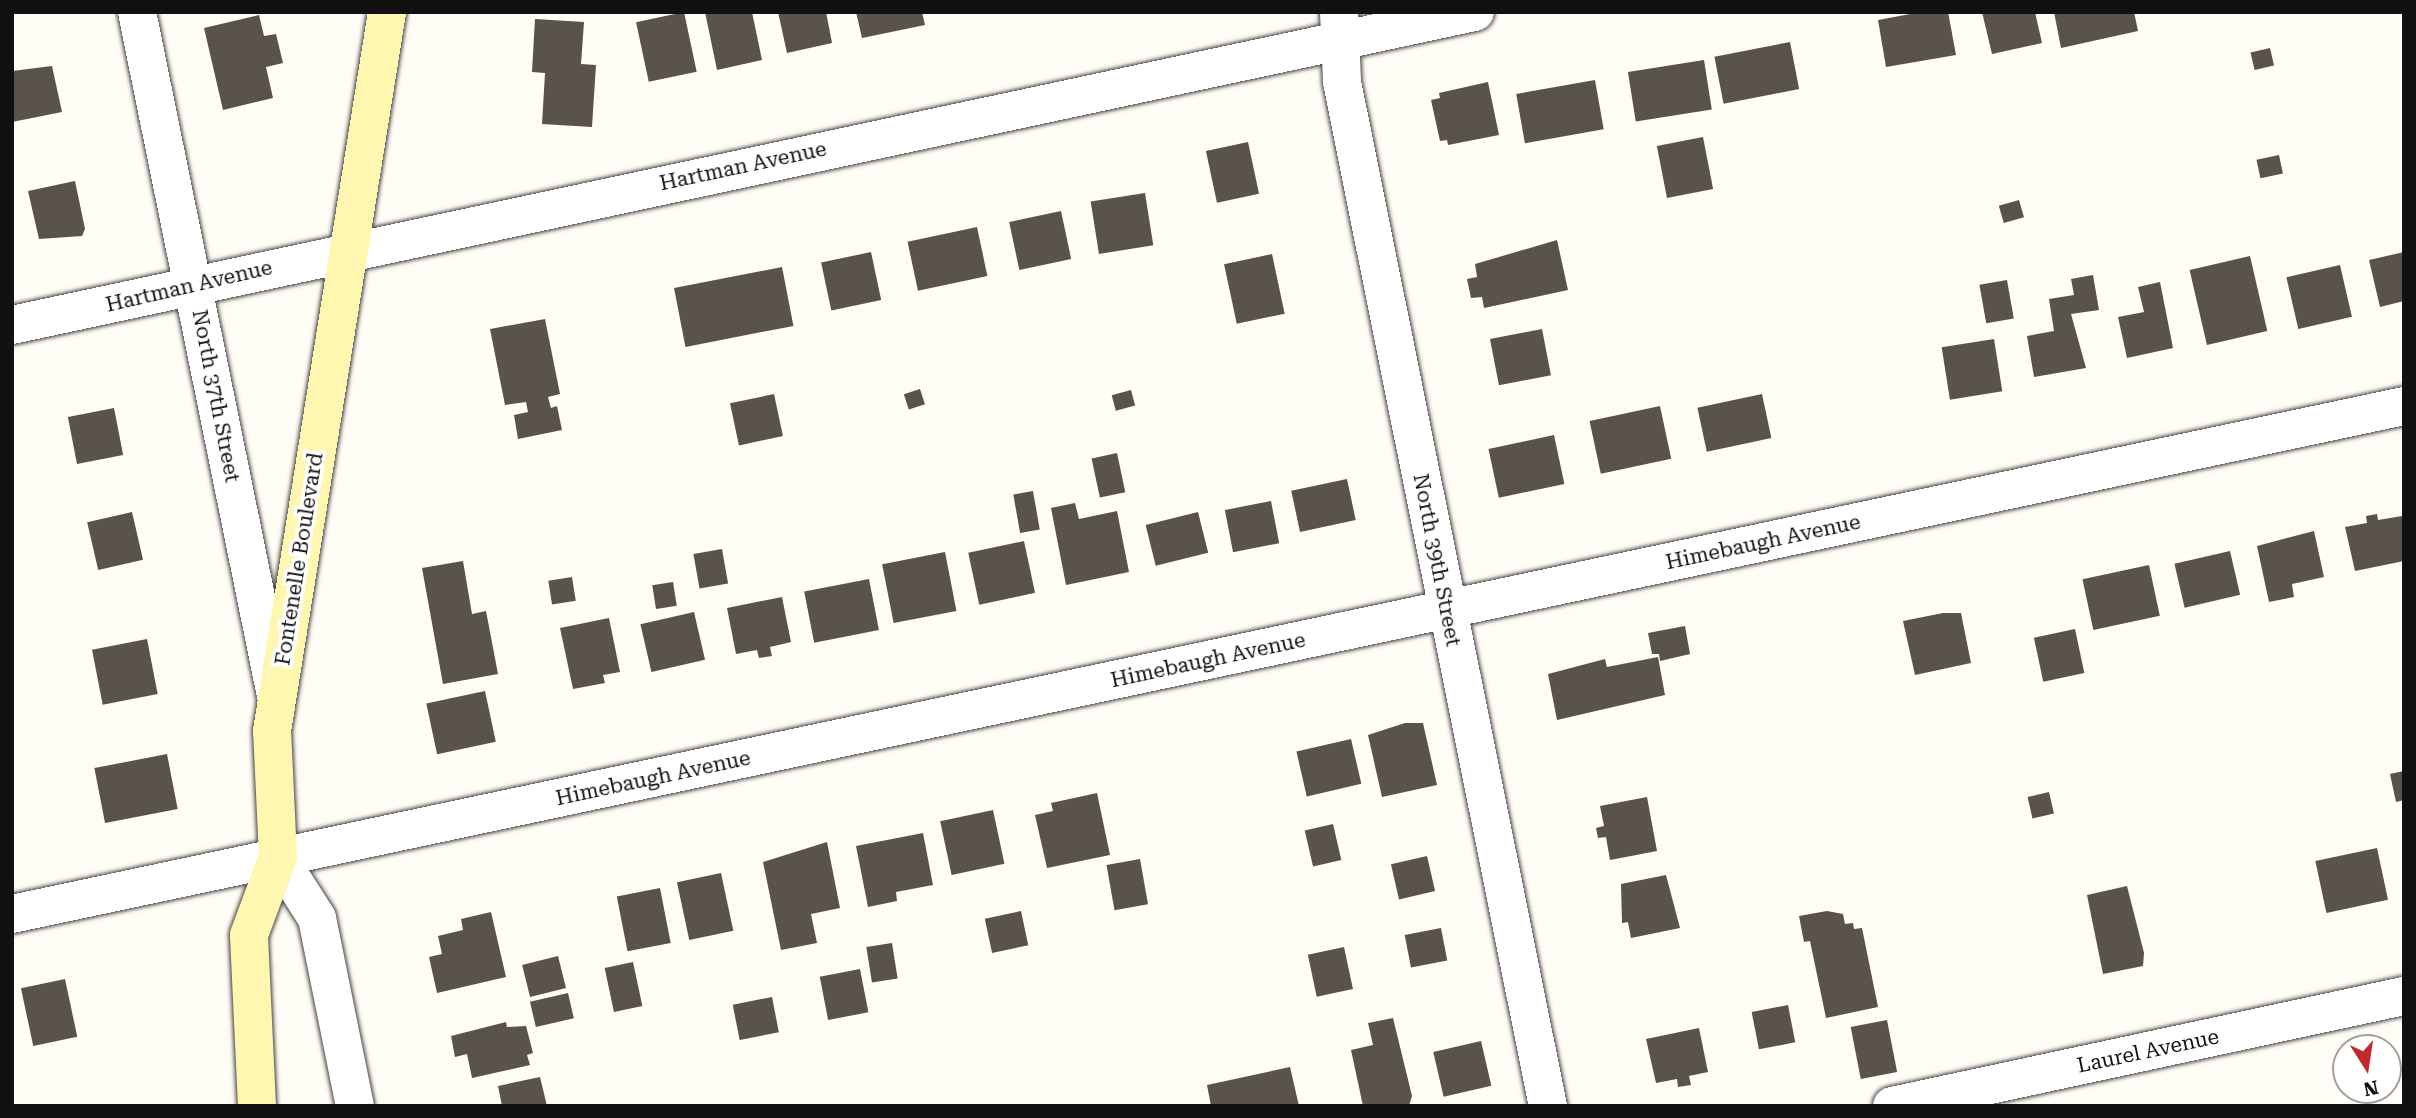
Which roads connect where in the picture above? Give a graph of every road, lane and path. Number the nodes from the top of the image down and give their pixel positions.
1 (137, 12) edge
2 (387, 12) edge
3 (1475, 12) edge
4 (1340, 26) edge
5 (349, 250) junction
6 (194, 286) junction
7 (12, 325) edge
8 (2404, 405) edge
9 (1447, 609) junction
10 (276, 698) junction
11 (278, 857) junction
12 (12, 914) edge
13 (2404, 996) edge
14 (257, 1106) edge
15 (355, 1106) edge
16 (1548, 1106) edge
17 (1892, 1106) edge

1 - 6 street, North 37th Street
2 - 5 main road, Fontenelle Boulevard
3 - 4 street, Hartman Avenue
4 - 5 street, Hartman Avenue
4 - 9 street, North 39th Street
5 - 6 street, Hartman Avenue
5 - 10 main road, Fontenelle Boulevard
6 - 7 street, Hartman Avenue
6 - 10 street, North 37th Street
8 - 9 street, Himebaugh Avenue
9 - 11 street, Himebaugh Avenue
9 - 16 street, North 39th Street
10 - 11 main road, Fontenelle Boulevard
11 - 12 street, Himebaugh Avenue
11 - 14 main road, Fontenelle Boulevard
11 - 15 street
13 - 17 street, Laurel Avenue

